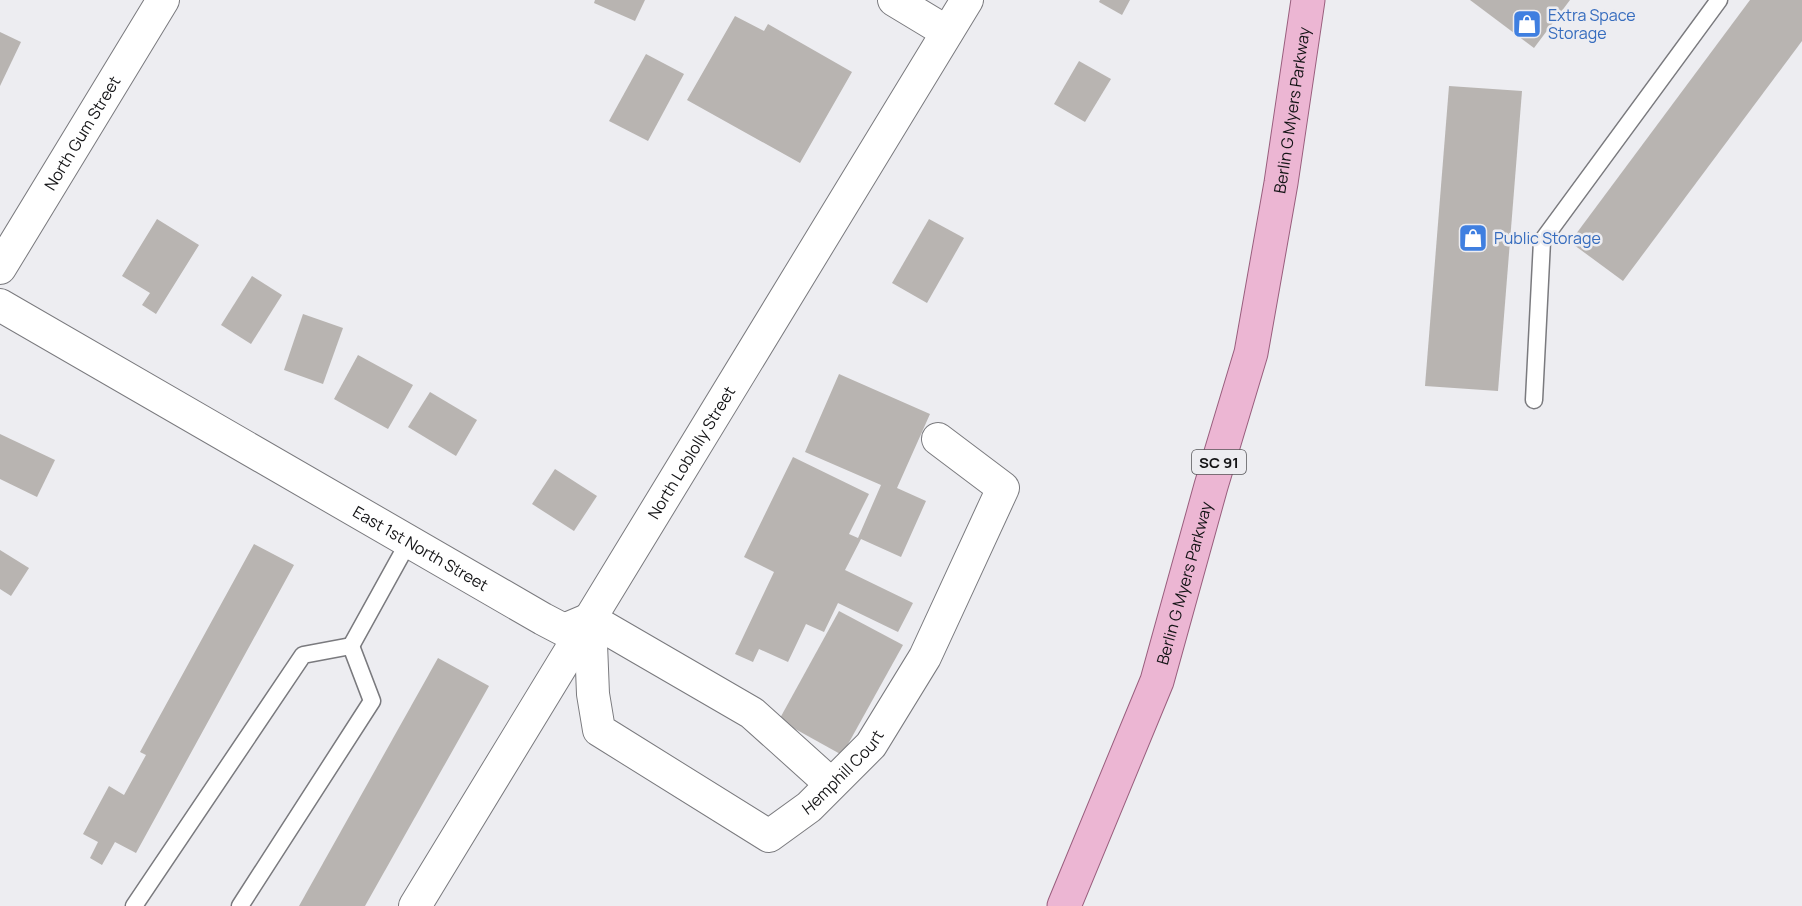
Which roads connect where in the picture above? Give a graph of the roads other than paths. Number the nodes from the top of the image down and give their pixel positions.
1 (163, 0) edge
2 (894, 0) edge
3 (967, 0) edge
4 (1308, 0) edge
5 (1719, 0) edge
6 (947, 32) junction
7 (0, 268) edge
8 (0, 305) edge
9 (1534, 400) dead end
10 (938, 439) dead end
11 (409, 541) junction
12 (590, 619) junction
13 (351, 646) junction
14 (831, 784) junction
15 (134, 906) edge
16 (240, 906) edge
17 (415, 906) edge
18 (1064, 906) edge

1 - 7 street, North Gum Street
2 - 6 street
3 - 6 street, North Loblolly Street
4 - 18 main road, Berlin G Myers Parkway / SC 91
5 - 9 lane
6 - 12 street, North Loblolly Street
8 - 11 street, East 1st North Street
10 - 14 street, Hemphill Court
11 - 12 street, East 1st North Street
11 - 13 lane
12 - 14 street
12 - 14 street, Hemphill Court
12 - 17 street, North Loblolly Street
13 - 15 lane
13 - 16 lane

